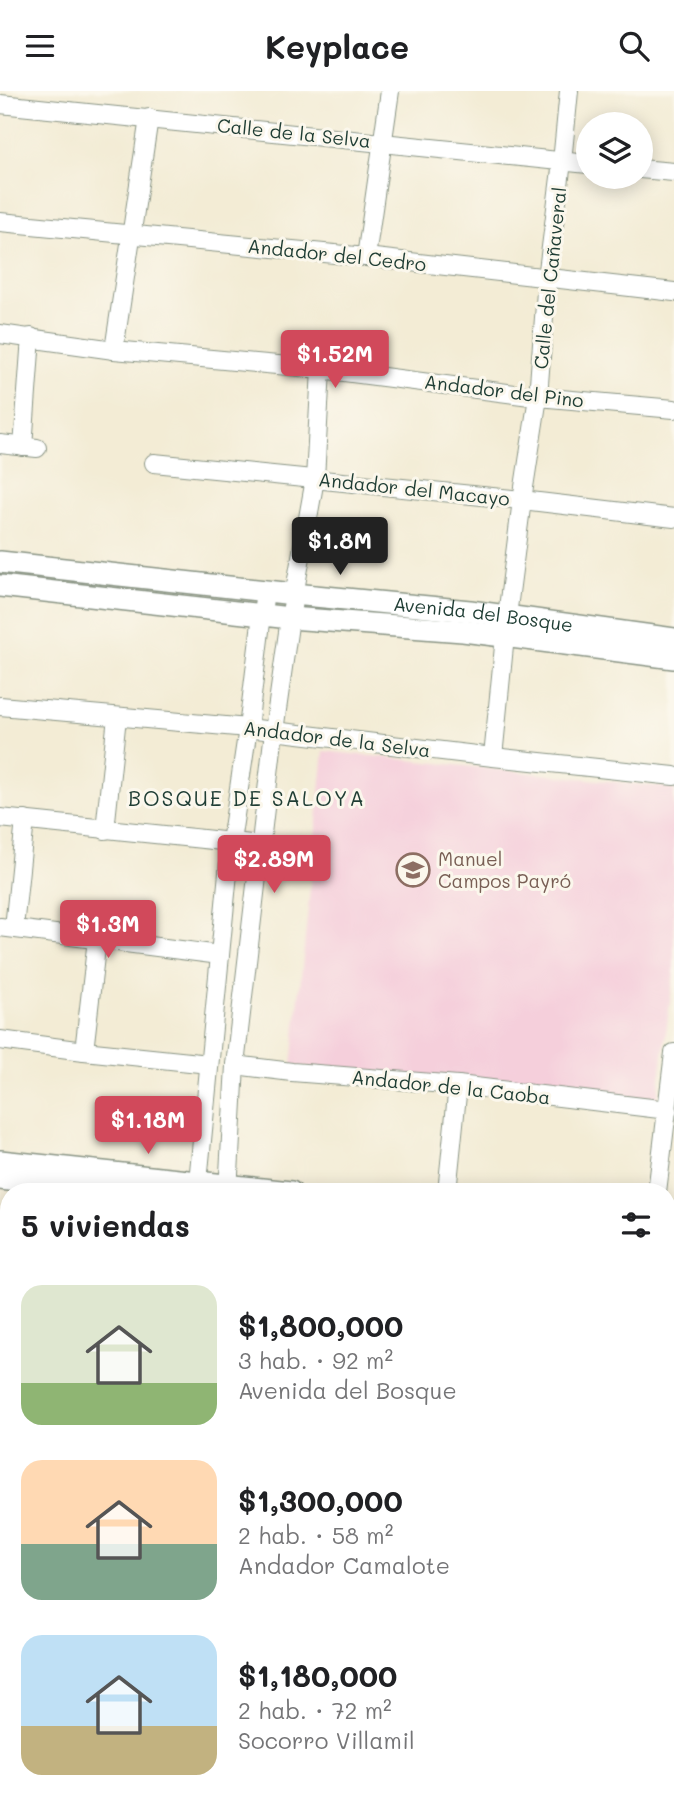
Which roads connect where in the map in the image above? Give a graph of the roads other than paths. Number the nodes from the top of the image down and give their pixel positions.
1 (390, 91) edge
2 (569, 91) edge
3 (0, 104) edge
4 (149, 118) junction
5 (383, 143) junction
6 (562, 162) junction
7 (576, 163) edge
8 (653, 171) edge
9 (674, 173) edge
10 (0, 222) edge
11 (132, 235) junction
12 (366, 257) junction
13 (547, 278) junction
14 (674, 292) edge
15 (0, 334) edge
16 (31, 337) junction
17 (114, 350) junction
18 (321, 369) junction
19 (538, 397) junction
20 (674, 409) edge
21 (0, 444) edge
22 (154, 463) dead end
23 (316, 479) junction
24 (522, 500) junction
25 (674, 518) edge
26 (0, 562) edge
27 (84, 571) junction
28 (0, 586) edge
29 (265, 590) junction
30 (294, 594) junction
31 (81, 595) junction
32 (262, 614) junction
33 (290, 618) junction
34 (505, 626) junction
35 (674, 639) edge
36 (674, 658) edge
37 (0, 706) edge
38 (117, 717) junction
39 (248, 728) junction
40 (274, 731) junction
41 (493, 757) junction
42 (674, 776) edge
43 (0, 818) edge
44 (25, 820) junction
45 (105, 830) junction
46 (231, 842) junction
47 (261, 845) junction
48 (7, 928) edge
49 (97, 939) junction
50 (220, 955) junction
51 (0, 1041) edge
52 (83, 1051) junction
53 (674, 1053) edge
54 (209, 1064) junction
55 (234, 1065) junction
56 (458, 1085) junction
57 (668, 1110) junction
58 (0, 1161) edge
59 (0, 1179) edge
60 (62, 1182) edge
61 (89, 1183) edge
62 (197, 1183) edge
63 (228, 1183) edge
64 (448, 1183) edge
65 (658, 1183) edge

1 - 5 street
2 - 6 street, Calle del Cañaveral
3 - 4 street, Calle de la Selva
4 - 5 street, Calle de la Selva
4 - 11 street
5 - 6 street, Calle de la Selva
5 - 12 street
6 - 7 street, Calle de la Selva
6 - 13 street, Calle del Cañaveral
8 - 9 street
10 - 11 street, Andador del Cedro
11 - 12 street, Andador del Cedro
11 - 17 street
12 - 13 street, Andador del Cedro
13 - 14 street, Andador del Cedro
13 - 19 street, Calle del Cañaveral
15 - 16 street, Andador del Pino
16 - 17 street, Andador del Pino
16 - 21 street
17 - 18 street, Andador del Pino
18 - 19 street, Andador del Pino
18 - 23 street
19 - 20 street, Andador del Pino
19 - 24 street, Calle del Cañaveral
22 - 23 street, Andador del Macayo
23 - 24 street, Andador del Macayo
23 - 30 street
24 - 25 street, Andador del Macayo
24 - 34 street, Calle del Cañaveral
26 - 27 street, Avenida del Bosque
27 - 29 street, Avenida del Bosque
27 - 31 street
28 - 31 street, Avenida del Bosque
29 - 30 street, Avenida del Bosque
29 - 32 street
30 - 33 street
30 - 34 street, Avenida del Bosque
31 - 32 street, Avenida del Bosque
32 - 33 street, Avenida del Bosque
32 - 39 street
33 - 34 street, Avenida del Bosque
33 - 40 street
34 - 35 street, Avenida del Bosque
34 - 36 street, Avenida del Bosque
34 - 41 street, Calle del Cañaveral
37 - 38 street, Andador de la Selva
38 - 39 street, Andador de la Selva
38 - 45 street
39 - 40 street, Andador de la Selva
39 - 46 street
40 - 41 street, Andador de la Selva
40 - 47 street
41 - 42 street, Andador de la Selva
43 - 44 street
44 - 45 street
44 - 48 street
45 - 46 street
46 - 47 street
46 - 50 street
47 - 55 street
48 - 49 street
49 - 50 street
49 - 52 street
50 - 54 street
51 - 52 street
52 - 54 street
53 - 57 street
54 - 62 street
55 - 56 street, Andador de la Caoba
55 - 63 street
56 - 57 street, Andador de la Caoba
56 - 64 street
57 - 65 street
58 - 60 street
59 - 60 street
60 - 61 street

